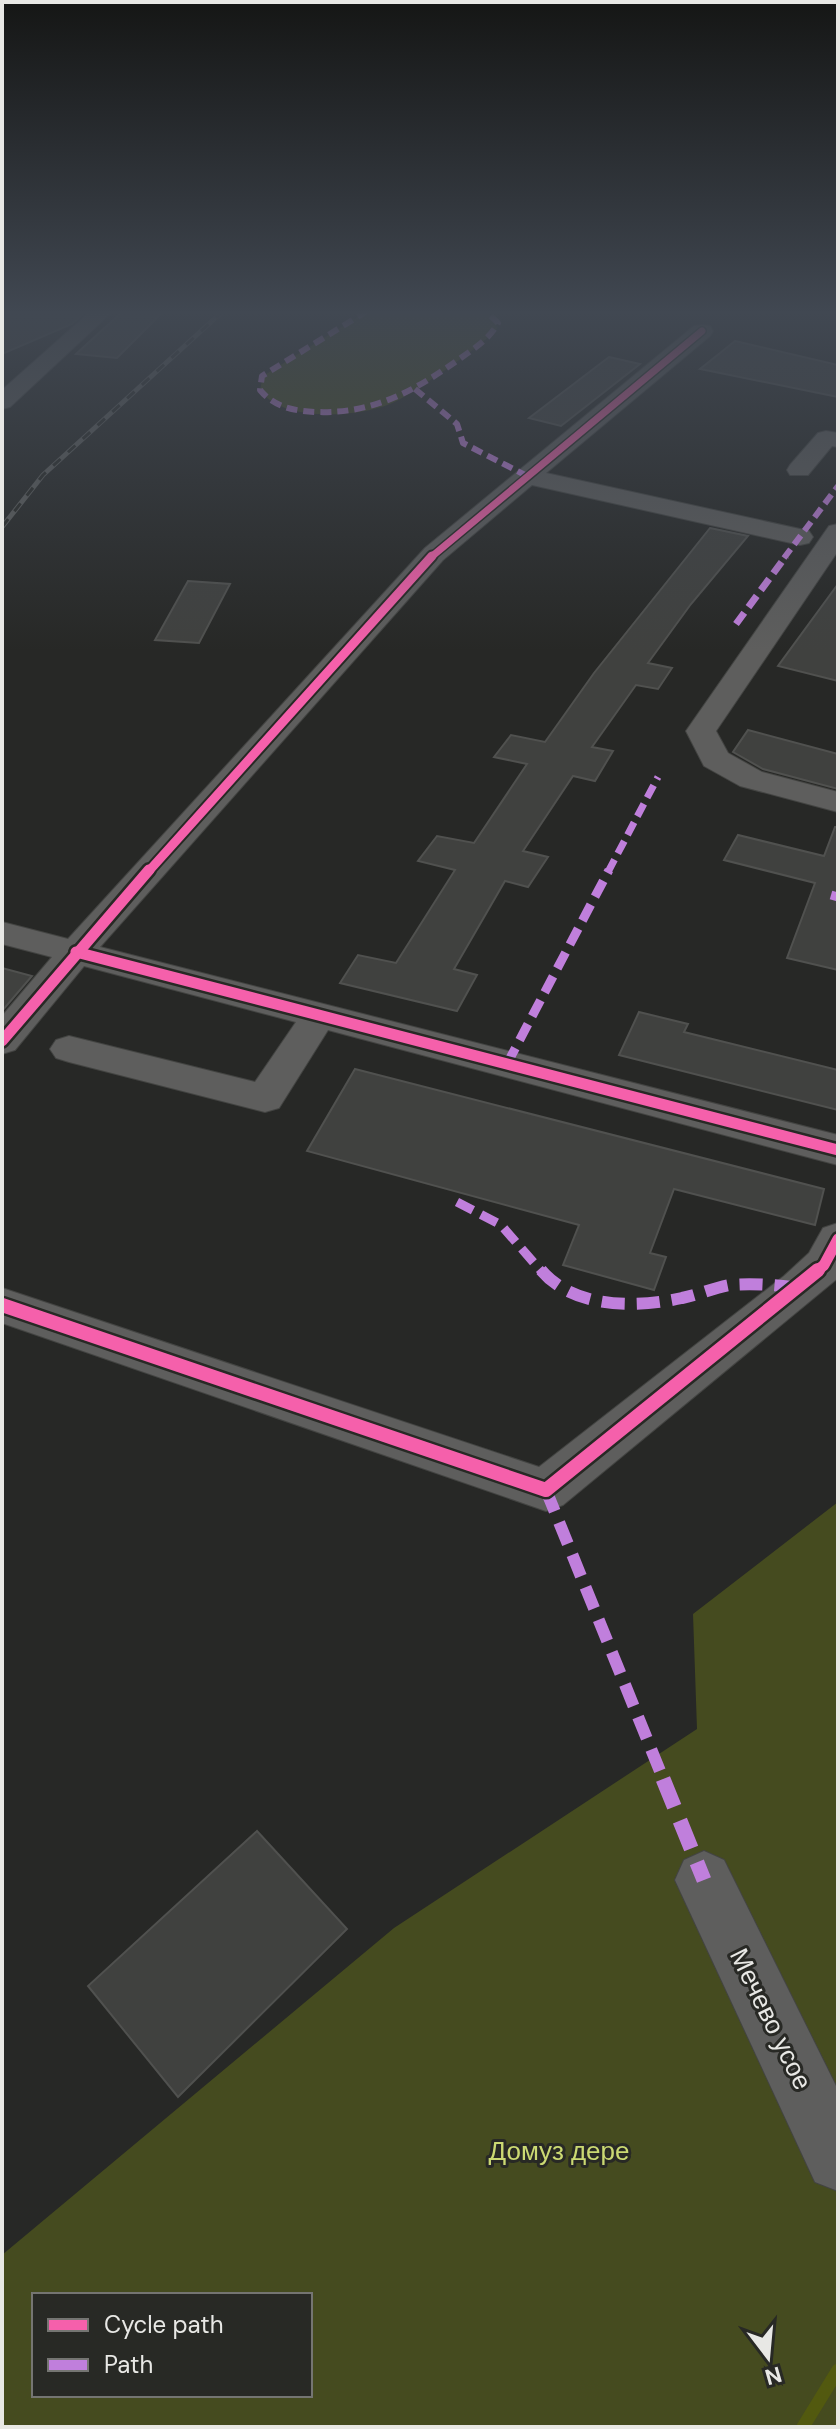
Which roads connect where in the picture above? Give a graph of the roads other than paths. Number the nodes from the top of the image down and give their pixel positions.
1 (589, 424) edge
2 (838, 440) edge
3 (799, 470) dead end
4 (527, 476) junction
5 (838, 532) edge
6 (800, 537) dead end
7 (838, 802) edge
8 (2, 933) edge
9 (76, 952) junction
10 (319, 1015) junction
11 (2, 1041) edge
12 (69, 1049) dead end
13 (838, 1150) edge
14 (838, 1239) edge
15 (2, 1305) edge
16 (704, 1880) dead end
17 (838, 2159) edge

1 - 4 street
2 - 3 street
4 - 6 street
4 - 9 street
5 - 7 street
8 - 9 street
9 - 10 street
9 - 11 street
10 - 12 street
10 - 13 street
14 - 15 street
16 - 17 street, Мечево усое

